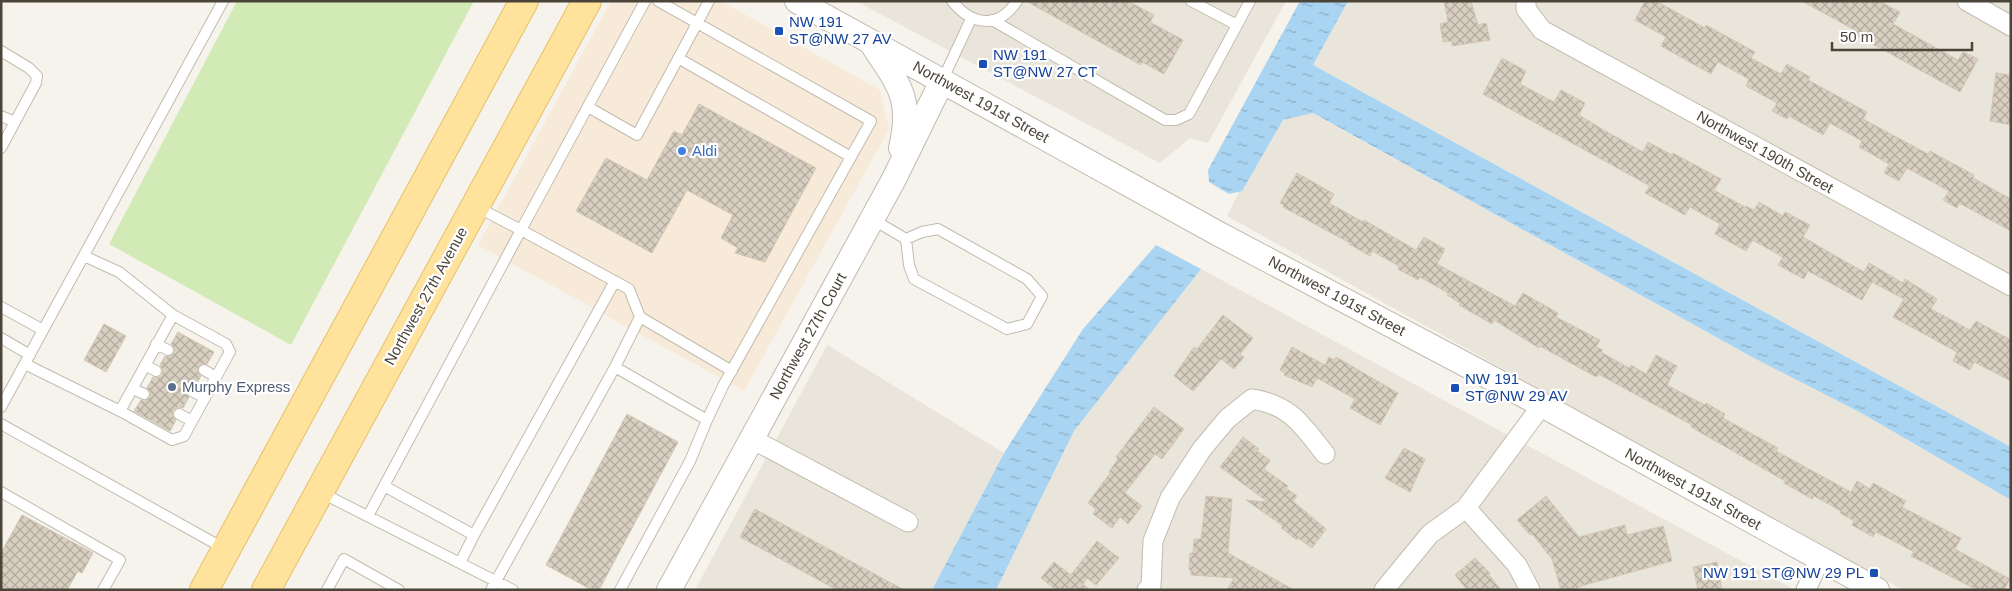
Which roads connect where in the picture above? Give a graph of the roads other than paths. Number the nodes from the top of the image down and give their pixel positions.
1 (223, 1) edge
2 (524, 1) edge
3 (587, 1) edge
4 (645, 1) edge
5 (658, 1) edge
6 (709, 1) edge
7 (797, 1) edge
8 (952, 1) edge
9 (1017, 1) edge
10 (1191, 1) edge
11 (1250, 1) edge
12 (1967, 1) edge
13 (1526, 5) edge
14 (971, 19) junction
15 (992, 20) junction
16 (697, 23) junction
17 (1237, 26) junction
18 (2011, 26) edge
19 (869, 40) junction
20 (1, 51) edge
21 (678, 58) junction
22 (942, 81) junction
23 (588, 107) junction
24 (1, 116) edge
25 (15, 122) junction
26 (1, 148) edge
27 (851, 158) junction
28 (894, 179) junction
29 (475, 206) junction
30 (872, 219) junction
31 (521, 230) junction
32 (906, 239) junction
33 (84, 256) junction
34 (615, 281) junction
35 (2011, 286) edge
36 (1, 307) edge
37 (173, 315) junction
38 (640, 317) junction
39 (43, 330) junction
40 (1, 338) edge
41 (156, 344) junction
42 (168, 350) dead end
43 (30, 355) junction
44 (25, 364) junction
45 (145, 366) junction
46 (615, 366) junction
47 (204, 370) dead end
48 (156, 371) dead end
49 (732, 371) junction
50 (216, 377) junction
51 (133, 389) junction
52 (192, 391) dead end
53 (144, 394) dead end
54 (205, 398) junction
55 (1542, 406) junction
56 (1, 407) edge
57 (120, 411) junction
58 (179, 414) dead end
59 (707, 420) junction
60 (192, 421) junction
61 (1, 424) edge
62 (752, 439) junction
63 (1325, 454) dead end
64 (384, 486) junction
65 (319, 492) junction
66 (3, 496) edge
67 (1466, 508) junction
68 (368, 516) junction
69 (908, 522) dead end
70 (474, 536) junction
71 (226, 550) junction
72 (1820, 558) junction
73 (460, 563) junction
74 (493, 585) edge
75 (1151, 589) edge
76 (103, 590) edge
77 (204, 590) edge
78 (266, 590) edge
79 (327, 590) edge
80 (399, 590) edge
81 (513, 590) edge
82 (620, 590) edge
83 (668, 590) edge
84 (1384, 590) edge
85 (1530, 590) edge
86 (1806, 590) edge
87 (1878, 590) edge

1 - 33 lane
2 - 71 main road
3 - 29 main road, Northwest 27th Avenue
4 - 23 lane
5 - 16 lane
6 - 16 lane
7 - 19 street, Northwest 191st Street
8 - 14 lane
9 - 15 lane
10 - 17 lane
11 - 17 lane
12 - 18 street
13 - 35 street, Northwest 190th Street
14 - 15 lane
14 - 22 lane
15 - 17 lane
16 - 21 lane
16 - 27 lane
19 - 22 street, Northwest 191st Street
19 - 28 street
20 - 25 lane
21 - 23 lane
21 - 27 lane
22 - 28 street, Northwest 27th Court
22 - 55 street, Northwest 191st Street
23 - 31 lane
24 - 25 lane
25 - 26 lane
27 - 49 lane
28 - 30 street, Northwest 27th Court
29 - 31 lane
29 - 65 main road, Northwest 27th Avenue
30 - 32 lane
30 - 62 street, Northwest 27th Court
31 - 34 lane
31 - 64 lane
32 - 32 lane
33 - 37 lane
33 - 39 lane
34 - 38 lane
34 - 70 lane
36 - 39 lane
37 - 41 lane
37 - 50 lane
38 - 46 lane
38 - 49 lane
39 - 43 lane
40 - 43 lane
41 - 42 lane
41 - 45 lane
43 - 44 lane
44 - 56 lane
44 - 57 lane
45 - 48 lane
45 - 51 lane
46 - 59 lane
46 - 74 lane
47 - 50 lane
49 - 59 lane
50 - 54 lane
51 - 53 lane
51 - 57 lane
52 - 54 lane
54 - 60 lane
55 - 67 street
55 - 72 street, Northwest 191st Street
57 - 60 lane
58 - 60 lane
59 - 82 lane
61 - 71 lane
62 - 69 street
62 - 83 street, Northwest 27th Court
63 - 75 street
64 - 68 lane
64 - 70 lane
65 - 68 lane
65 - 78 main road, Northwest 27th Avenue
66 - 76 lane
67 - 84 street
67 - 85 street
68 - 73 lane
70 - 73 lane
71 - 77 main road
72 - 86 street
72 - 87 street, Northwest 191st Street
73 - 74 lane
74 - 81 lane
79 - 80 lane

